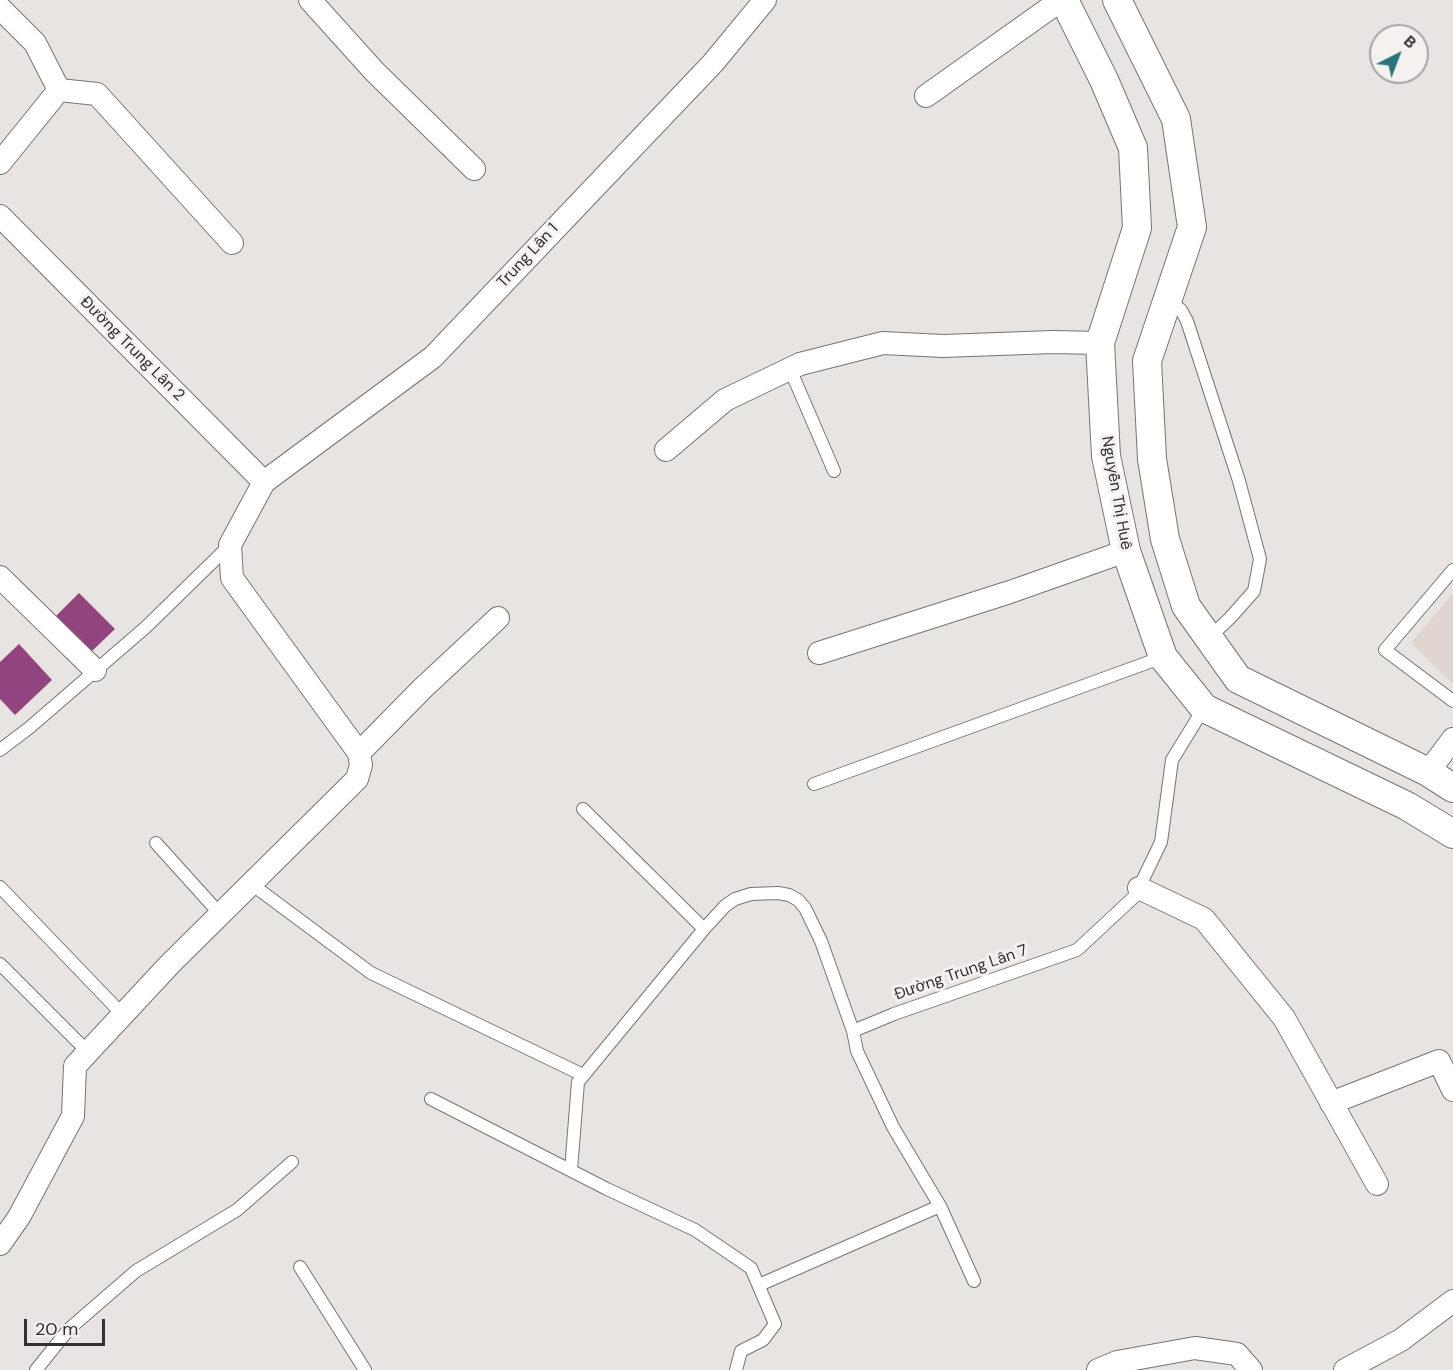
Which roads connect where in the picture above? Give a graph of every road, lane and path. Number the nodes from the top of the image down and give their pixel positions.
1 (309, 0) edge
2 (765, 0) edge
3 (1063, 0) edge
4 (1118, 0) edge
5 (0, 8) edge
6 (59, 90) junction
7 (926, 96) dead end
8 (0, 163) edge
9 (474, 169) dead end
10 (0, 216) edge
11 (232, 243) dead end
12 (1167, 299) junction
13 (1100, 343) junction
14 (790, 369) junction
15 (666, 450) dead end
16 (834, 471) dead end
17 (264, 482) junction
18 (231, 544) junction
19 (1126, 551) junction
20 (1453, 570) edge
21 (0, 577) edge
22 (498, 618) dead end
23 (1209, 638) junction
24 (819, 653) dead end
25 (1163, 657) junction
26 (95, 670) junction
27 (1453, 701) edge
28 (1204, 708) junction
29 (1453, 739) edge
30 (0, 750) edge
31 (358, 753) junction
32 (1428, 772) junction
33 (814, 784) dead end
34 (1453, 788) edge
35 (1407, 806) junction
36 (583, 809) dead end
37 (1453, 834) edge
38 (156, 843) dead end
39 (250, 883) junction
40 (0, 887) edge
41 (1139, 888) junction
42 (220, 914) junction
43 (704, 929) junction
44 (0, 964) edge
45 (123, 1015) junction
46 (853, 1031) junction
47 (88, 1052) junction
48 (583, 1075) junction
49 (1453, 1090) edge
50 (431, 1099) dead end
51 (1331, 1103) junction
52 (292, 1162) dead end
53 (571, 1170) junction
54 (1377, 1184) dead end
55 (940, 1206) junction
56 (0, 1244) edge
57 (300, 1266) dead end
58 (974, 1281) dead end
59 (759, 1285) junction
60 (1453, 1301) edge
61 (36, 1370) edge
62 (365, 1370) edge
63 (736, 1370) edge
64 (1098, 1370) edge
65 (1251, 1370) edge
66 (1345, 1370) edge

1 - 9 street
2 - 17 street, Trung Lân 1
3 - 7 street
3 - 13 street, Nguyễn Thị Huê
4 - 12 street
5 - 6 street
6 - 8 street
6 - 11 street
10 - 17 street, Đường Trung Lân 2
12 - 23 street
12 - 23 lane
13 - 14 street
13 - 19 street, Nguyễn Thị Huê
14 - 15 street
14 - 16 lane
17 - 18 street
18 - 26 lane
18 - 31 street
19 - 24 street
19 - 25 street, Nguyễn Thị Huê
20 - 27 lane
21 - 26 street
22 - 31 street
23 - 32 street
25 - 28 street, Nguyễn Thị Huê
25 - 33 lane
26 - 30 lane
28 - 35 street, Nguyễn Thị Huê
28 - 41 lane, Đường Trung Lân 7
29 - 32 street
31 - 39 street
32 - 34 street
32 - 35 street
35 - 37 street, Nguyễn Thị Huê
36 - 43 lane
38 - 42 lane
39 - 42 street
39 - 48 lane
40 - 45 lane
41 - 46 lane, Đường Trung Lân 7
41 - 51 street
42 - 45 street
43 - 46 lane
43 - 48 lane
44 - 47 lane
45 - 47 street
46 - 55 lane
47 - 56 street
48 - 53 lane
49 - 51 street
50 - 53 lane
51 - 54 street
52 - 61 lane
53 - 59 lane
55 - 58 lane
55 - 59 lane
57 - 62 lane
59 - 63 lane
60 - 66 street
64 - 65 street

